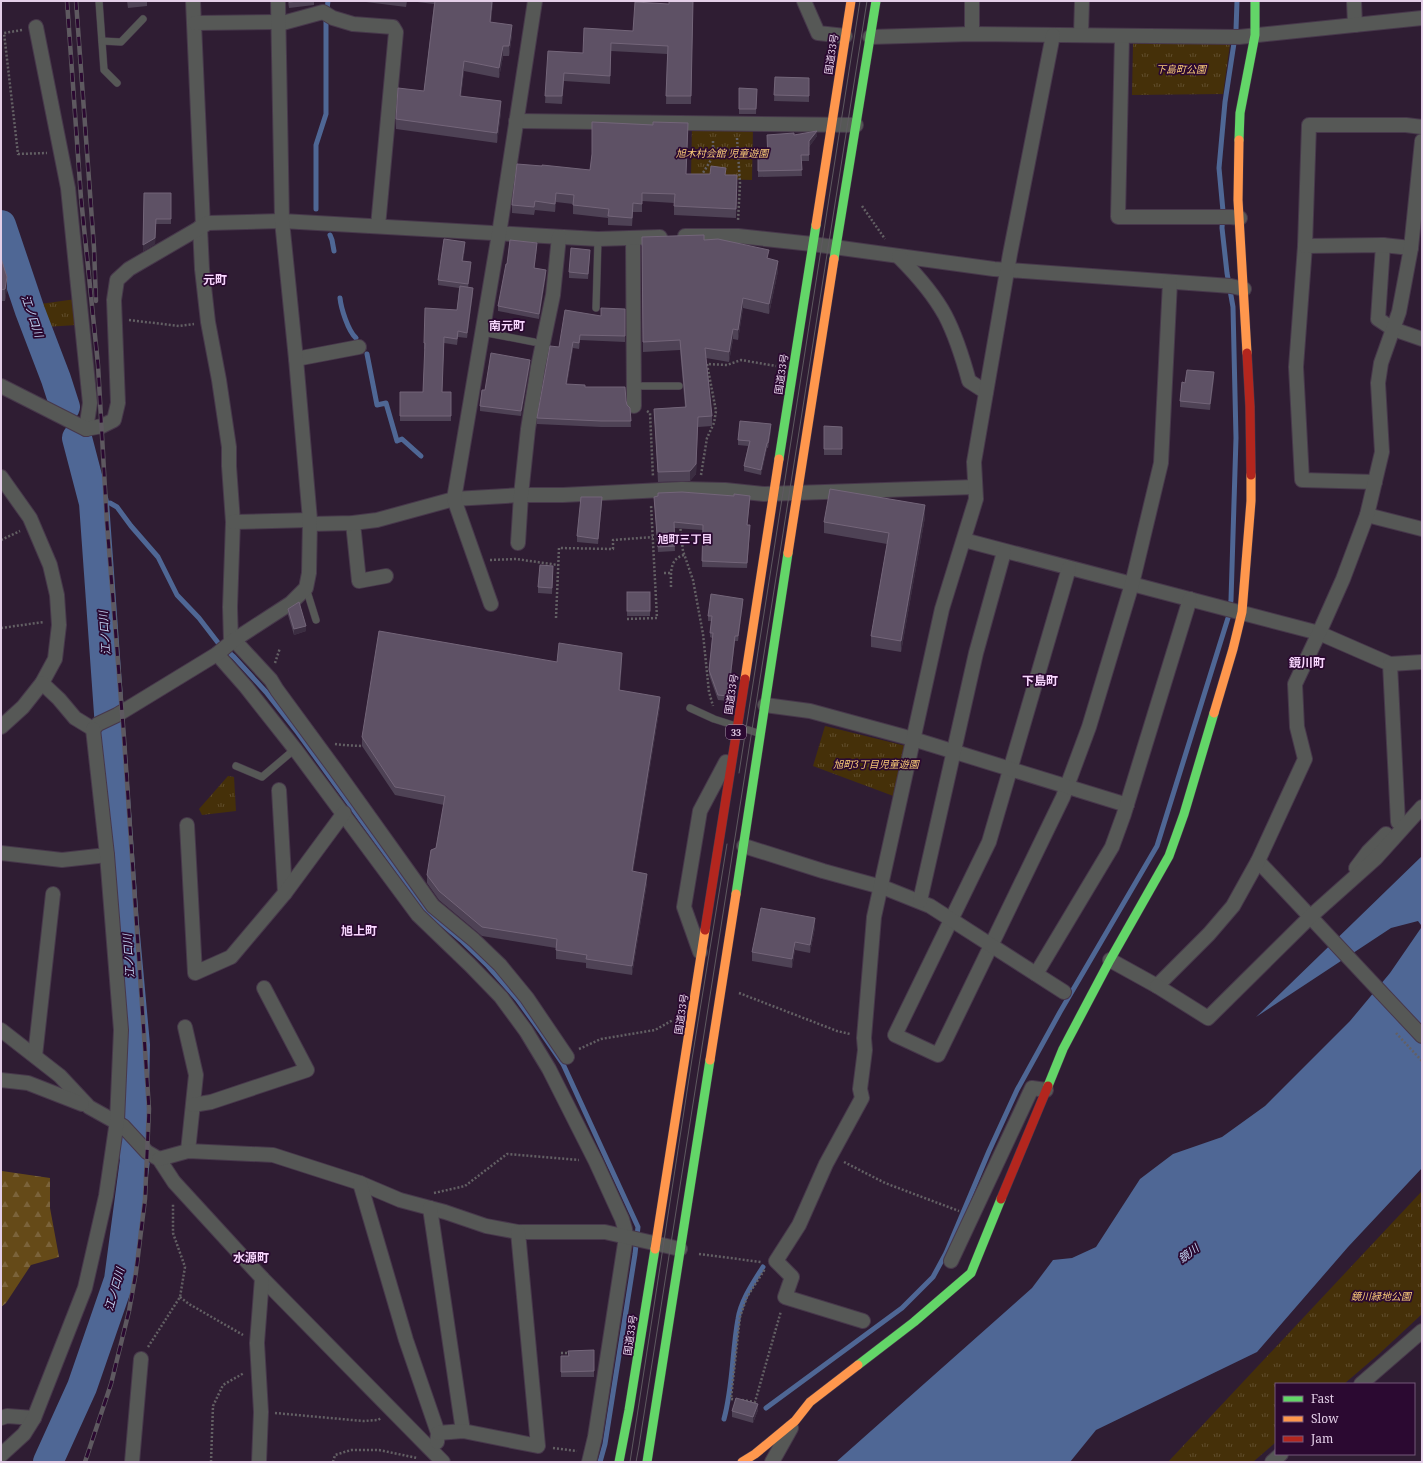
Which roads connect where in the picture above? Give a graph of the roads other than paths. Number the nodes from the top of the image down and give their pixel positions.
1 (99, 1) edge
2 (193, 1) edge
3 (278, 1) edge
4 (536, 1) edge
5 (804, 1) edge
6 (851, 1) edge
7 (876, 1) edge
8 (972, 1) edge
9 (1082, 1) edge
10 (1255, 1) edge
11 (1354, 1) edge
12 (323, 7) edge
13 (1422, 18) edge
14 (143, 19) dead end
15 (195, 23) junction
16 (279, 23) junction
17 (1355, 25) junction
18 (36, 27) road end
19 (972, 34) junction
20 (1053, 35) junction
21 (1081, 35) junction
22 (1255, 35) junction
23 (845, 36) junction
24 (870, 36) junction
25 (1122, 36) junction
26 (102, 41) junction
27 (117, 83) dead end
28 (516, 121) junction
29 (830, 125) junction
30 (856, 126) junction
31 (1422, 127) edge
32 (1422, 141) edge
33 (1230, 217) junction
34 (282, 221) junction
35 (201, 226) junction
36 (378, 226) junction
37 (498, 234) junction
38 (559, 237) junction
39 (633, 238) junction
40 (598, 239) junction
41 (812, 244) junction
42 (1383, 245) junction
43 (1305, 246) junction
44 (837, 247) junction
45 (1411, 248) junction
46 (899, 257) junction
47 (1007, 269) junction
48 (1170, 282) junction
49 (1231, 287) junction
50 (596, 308) dead end
51 (1393, 329) junction
52 (482, 332) junction
53 (1422, 339) edge
54 (534, 342) dead end
55 (359, 347) dead end
56 (296, 359) junction
57 (1, 386) edge
58 (634, 386) junction
59 (679, 386) dead end
60 (986, 392) junction
61 (634, 406) road end
62 (86, 429) junction
63 (1, 477) edge
64 (1375, 482) junction
65 (975, 487) junction
66 (798, 493) junction
67 (773, 494) junction
68 (521, 495) junction
69 (454, 499) junction
70 (1367, 514) junction
71 (232, 522) junction
72 (310, 522) junction
73 (353, 523) junction
74 (1422, 529) edge
75 (964, 540) junction
76 (518, 543) dead end
77 (1004, 552) junction
78 (1070, 568) junction
79 (386, 576) dead end
80 (1132, 584) junction
81 (306, 588) junction
82 (1190, 599) junction
83 (491, 604) dead end
84 (1240, 612) junction
85 (316, 620) dead end
86 (1319, 633) junction
87 (232, 642) junction
88 (218, 654) junction
89 (1422, 662) edge
90 (1390, 664) junction
91 (42, 683) junction
92 (765, 705) junction
93 (690, 708) dead end
94 (96, 726) junction
95 (737, 726) junction
96 (1, 727) edge
97 (760, 734) junction
98 (913, 739) junction
99 (295, 749) junction
100 (733, 749) junction
101 (954, 752) junction
102 (236, 766) dead end
103 (1011, 769) junction
104 (1067, 786) junction
105 (279, 790) dead end
106 (1127, 805) junction
107 (1420, 810) edge
108 (344, 813) junction
109 (1398, 822) junction
110 (187, 824) dead end
111 (744, 846) junction
112 (1, 853) edge
113 (107, 855) junction
114 (1258, 861) junction
115 (881, 887) junction
116 (1339, 891) junction
117 (285, 893) junction
118 (53, 894) dead end
119 (920, 901) junction
120 (1311, 916) junction
121 (952, 919) junction
122 (990, 945) junction
123 (701, 956) junction
124 (478, 958) junction
125 (1110, 960) junction
126 (1036, 974) junction
127 (1157, 986) junction
128 (264, 988) dead end
129 (1064, 992) dead end
130 (185, 1027) dead end
131 (1, 1030) edge
132 (1422, 1036) edge
133 (35, 1056) junction
134 (559, 1063) junction
135 (1, 1080) edge
136 (1046, 1090) junction
137 (194, 1105) junction
138 (89, 1107) junction
139 (120, 1124) junction
140 (188, 1151) junction
141 (159, 1159) junction
142 (360, 1183) junction
143 (430, 1208) junction
144 (518, 1232) junction
145 (632, 1239) junction
146 (655, 1244) junction
147 (680, 1249) junction
148 (951, 1262) dead end
149 (262, 1278) junction
150 (863, 1321) dead end
151 (1422, 1331) edge
152 (141, 1359) road end
153 (1362, 1383) edge
154 (1, 1418) edge
155 (34, 1418) junction
156 (795, 1421) junction
157 (463, 1431) junction
158 (438, 1433) junction
159 (1, 1455) edge
160 (1280, 1455) edge
161 (590, 1457) edge
162 (440, 1458) edge
163 (132, 1462) edge
164 (259, 1462) edge
165 (619, 1462) edge
166 (647, 1462) edge
167 (742, 1462) edge
168 (772, 1462) edge
169 (1272, 1462) edge

1 - 26 lane
2 - 15 street
3 - 16 street
4 - 28 street
5 - 23 street
6 - 23 main road, 国道33号 / 33
7 - 24 main road, 33
8 - 19 street
9 - 21 street
10 - 22 main road
11 - 17 street
12 - 16 street
12 - 36 street
13 - 17 street
14 - 26 lane
15 - 16 street
15 - 35 street
16 - 34 street
17 - 22 street
18 - 62 street
19 - 20 street
19 - 24 street
20 - 21 street
20 - 47 street
21 - 25 street
22 - 25 street
22 - 33 main road
23 - 29 main road, 国道33号 / 33
24 - 30 main road, 33
25 - 33 street
26 - 27 lane
28 - 29 street
28 - 37 street
29 - 30 street
29 - 41 main road, 国道33号 / 33
30 - 44 main road, 33
31 - 43 street
32 - 45 street
33 - 49 main road
34 - 35 street
34 - 36 street
34 - 56 street
35 - 62 street
35 - 71 street
36 - 37 street
37 - 38 street
37 - 52 street
38 - 40 street
38 - 68 street
39 - 40 street
39 - 41 street
39 - 58 street
40 - 50 lane
41 - 44 street
41 - 67 main road, 国道33号 / 33
42 - 43 street
42 - 45 street
42 - 51 street
43 - 64 street
44 - 46 street
44 - 66 main road, 33
45 - 51 street
46 - 47 street
46 - 60 street
47 - 48 street
47 - 60 street
48 - 49 street
48 - 80 street
49 - 84 main road
51 - 53 street
51 - 64 street
52 - 54 lane
52 - 69 street
55 - 56 street
56 - 72 street
57 - 62 street
58 - 59 lane
58 - 61 street
60 - 65 street
63 - 91 street
64 - 70 street
65 - 66 street
65 - 75 street
66 - 67 street
66 - 92 main road, 33
67 - 68 street
67 - 95 main road, 国道33号 / 33
68 - 69 street
68 - 76 street
69 - 73 street
69 - 83 street
70 - 74 street
70 - 86 street
71 - 72 street
71 - 87 street
72 - 73 street
72 - 81 street
73 - 79 street
75 - 77 street
75 - 98 street
77 - 78 street
77 - 101 street
78 - 80 street
78 - 103 street
80 - 82 street
80 - 104 street
81 - 85 lane
81 - 87 street
82 - 84 street
82 - 106 street
84 - 86 street
84 - 125 main road
86 - 90 street
86 - 114 street
87 - 88 street
87 - 124 street
88 - 94 street
88 - 99 street
89 - 90 street
90 - 109 street
91 - 94 street
91 - 96 street
92 - 97 main road, 33
92 - 98 street
93 - 95 lane
94 - 113 street
95 - 97 lane
95 - 100 main road, 国道33号 / 33
97 - 111 main road, 33
98 - 101 street
98 - 115 street
99 - 102 lane
99 - 108 street
100 - 123 main road, 国道33号 / 33
100 - 123 street
101 - 103 street
101 - 119 street
103 - 104 street
103 - 121 street
104 - 106 street
104 - 122 street
105 - 117 street
106 - 126 street
107 - 109 street
107 - 116 street
108 - 117 street
108 - 124 street
109 - 116 street
110 - 117 street
111 - 115 street
111 - 147 main road, 33
112 - 113 street
113 - 139 street
114 - 120 street
114 - 127 street
115 - 119 street
115 - 150 street
116 - 120 street
118 - 133 street
119 - 121 street
120 - 127 street
120 - 132 street
121 - 122 street
121 - 122 street
122 - 126 street
123 - 146 main road, 国道33号 / 33
124 - 134 street
124 - 134 street
125 - 127 street
125 - 136 main road
126 - 129 street
128 - 137 street
130 - 137 street
131 - 133 street
133 - 138 street
134 - 145 street
135 - 138 street
136 - 148 street
136 - 156 main road
137 - 140 street
138 - 139 street
139 - 141 street
139 - 155 street
140 - 141 street
140 - 142 street
141 - 149 street
142 - 143 street
142 - 158 street
143 - 144 street
143 - 157 street
144 - 145 street
144 - 157 street
145 - 146 street
145 - 161 street
146 - 147 street
146 - 165 main road, 国道33号 / 33
147 - 166 main road, 33
149 - 162 street
149 - 164 street
151 - 153 street
152 - 163 street
154 - 155 street
155 - 159 street
156 - 167 main road
156 - 168 street
157 - 158 street
158 - 162 street
160 - 169 street

